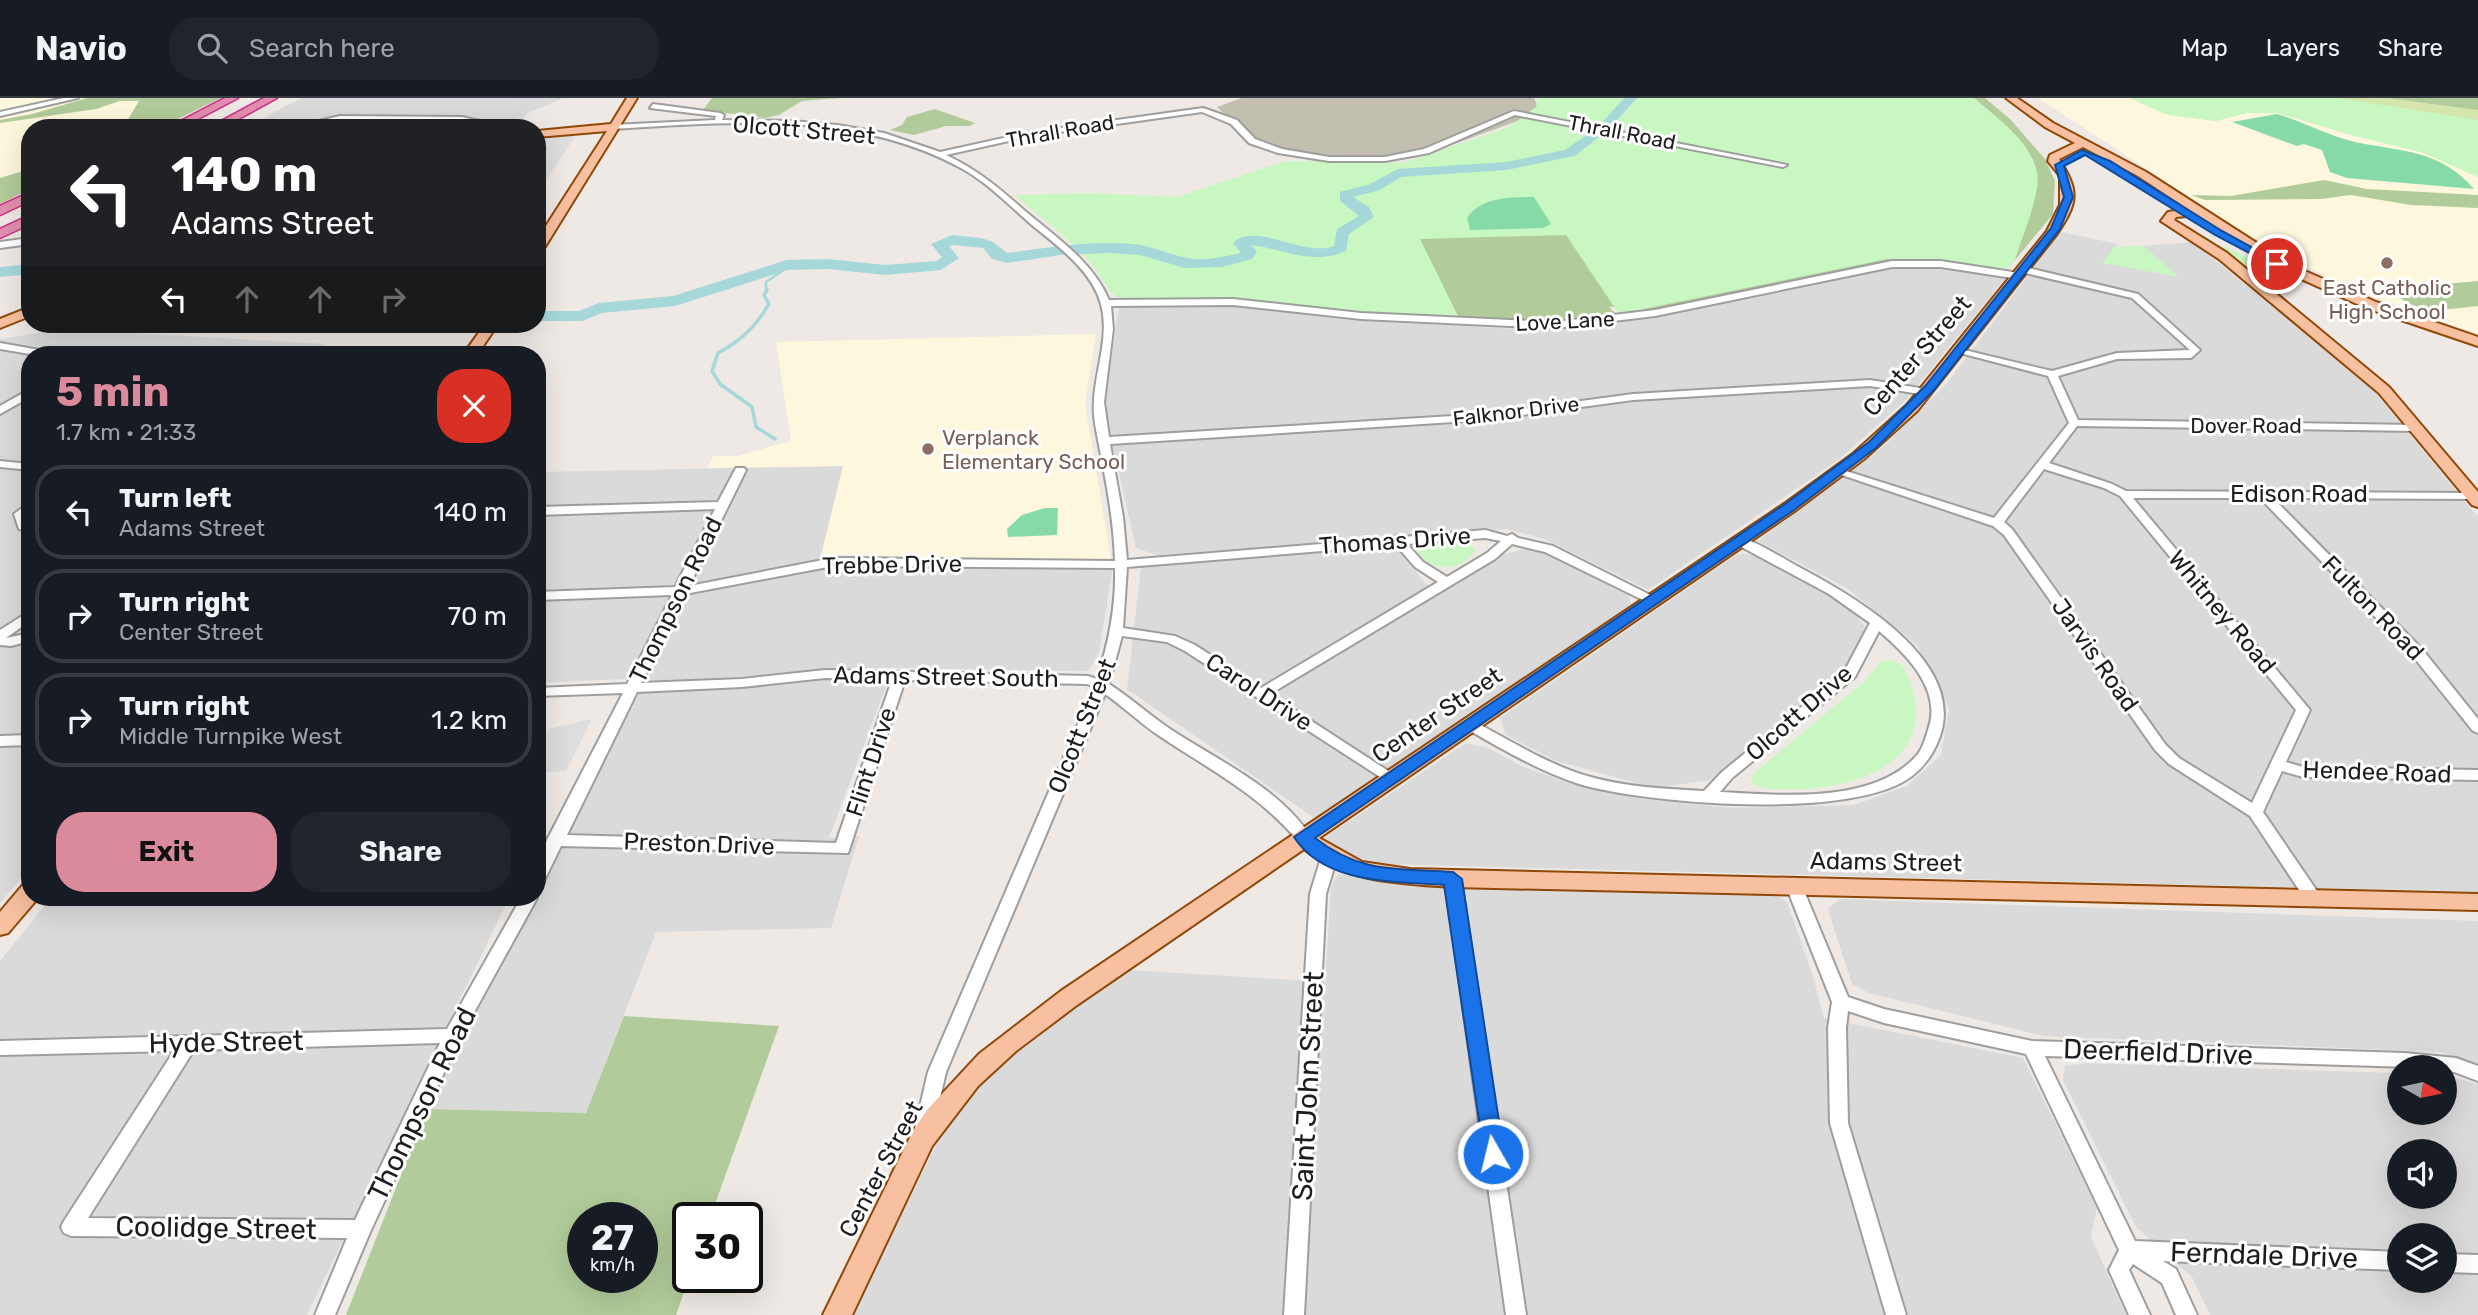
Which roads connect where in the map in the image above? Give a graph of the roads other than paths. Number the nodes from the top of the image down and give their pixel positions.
1 (74, 98) edge
2 (233, 98) edge
3 (272, 98) edge
4 (632, 98) edge
5 (2011, 98) edge
6 (1999, 101) dead end
7 (653, 106) dead end
8 (0, 114) edge
9 (190, 119) edge
10 (231, 119) edge
11 (335, 119) edge
12 (462, 119) edge
13 (718, 123) junction
14 (612, 127) junction
15 (546, 133) edge
16 (2084, 147) junction
17 (940, 154) junction
18 (1783, 165) dead end
19 (21, 201) edge
20 (0, 211) edge
21 (2196, 214) junction
22 (21, 224) edge
23 (0, 234) edge
24 (546, 235) edge
25 (21, 242) edge
26 (0, 245) edge
27 (2239, 245) junction
28 (2208, 246) junction
29 (2284, 266) junction
30 (2021, 273) junction
31 (1105, 303) junction
32 (21, 315) edge
33 (0, 324) edge
34 (2478, 342) edge
35 (0, 346) edge
36 (21, 350) edge
37 (1960, 350) junction
38 (2052, 374) junction
39 (1926, 392) junction
40 (21, 398) edge
41 (0, 411) edge
42 (2074, 423) junction
43 (2417, 428) junction
44 (1104, 441) junction
45 (0, 464) edge
46 (2043, 465) junction
47 (21, 466) edge
48 (740, 470) dead end
49 (1839, 472) junction
50 (2124, 494) junction
51 (2262, 494) junction
52 (2476, 499) edge
53 (723, 505) junction
54 (546, 511) edge
55 (1997, 523) junction
56 (1512, 538) junction
57 (1398, 539) junction
58 (1741, 541) junction
59 (1124, 564) junction
60 (1447, 582) junction
61 (681, 590) junction
62 (546, 596) edge
63 (1654, 600) junction
64 (21, 621) edge
65 (1877, 622) junction
66 (1117, 631) junction
67 (0, 636) edge
68 (21, 639) edge
69 (0, 641) edge
70 (900, 676) junction
71 (1102, 685) junction
72 (632, 688) junction
73 (546, 692) edge
74 (1262, 693) junction
75 (1470, 725) junction
76 (2478, 728) edge
77 (21, 740) edge
78 (0, 741) edge
79 (2277, 765) junction
80 (2478, 775) edge
81 (1391, 779) junction
82 (1708, 796) junction
83 (2255, 812) junction
84 (1303, 837) junction
85 (555, 840) junction
86 (842, 849) joint
87 (1329, 858) junction
88 (546, 860) edge
89 (1453, 879) junction
90 (1794, 886) junction
91 (2313, 898) junction
92 (21, 902) edge
93 (2478, 902) edge
94 (525, 906) edge
95 (2, 924) edge
96 (1841, 1002) junction
97 (452, 1036) junction
98 (189, 1043) junction
99 (0, 1048) edge
100 (2032, 1048) junction
101 (2478, 1074) edge
102 (922, 1139) junction
103 (361, 1229) junction
104 (2129, 1250) junction
105 (2387, 1261) edge
106 (2457, 1263) edge
107 (2478, 1264) edge
108 (325, 1315) edge
109 (837, 1315) edge
110 (1294, 1315) edge
111 (1516, 1315) edge
112 (1896, 1315) edge
113 (2140, 1315) edge
114 (2187, 1315) edge

1 - 8 street
2 - 9 highway
3 - 10 highway
4 - 14 main road
5 - 16 main road
6 - 16 main road
7 - 13 street
11 - 12 street
13 - 14 street, Olcott Street
13 - 17 street, Olcott Street
14 - 15 main road
14 - 24 main road
16 - 21 main road
16 - 30 main road, Center Street
17 - 18 street, Thrall Road
17 - 31 street, Olcott Street
19 - 20 highway
21 - 27 main road
21 - 28 main road
21 - 29 main road
22 - 23 highway
25 - 26 street
27 - 28 main road
27 - 29 main road
28 - 43 main road
29 - 34 main road
30 - 31 street, Love Lane
30 - 37 main road, Center Street
30 - 38 street, Love Lane
31 - 44 street, Olcott Street
32 - 33 main road
35 - 36 street
37 - 38 street
37 - 39 main road, Center Street
38 - 42 street
39 - 44 street, Falknor Drive
39 - 49 main road, Center Street
40 - 41 street
42 - 43 street, Dover Road
42 - 46 street
43 - 52 main road
44 - 59 street, Olcott Street
45 - 47 street
46 - 50 street, Whitney Road
46 - 55 street
48 - 53 street, Thompson Road
49 - 55 street
49 - 58 main road, Center Street
50 - 51 street, Edison Road
50 - 79 street, Whitney Road
51 - 52 street, Edison Road
51 - 76 street, Fulton Road
53 - 54 street
53 - 61 street, Thompson Road
55 - 83 street, Jarvis Road
56 - 57 street, Thomas Drive
56 - 60 street
56 - 63 street, Thomas Drive
57 - 59 street, Thomas Drive
57 - 60 street
58 - 63 main road, Center Street
58 - 65 street, Olcott Drive
59 - 61 street, Trebbe Drive
59 - 66 street, Olcott Street
60 - 74 street
61 - 62 street, Trebbe Drive
61 - 72 street, Thompson Road
63 - 75 main road, Center Street
64 - 67 street
65 - 82 street, Olcott Drive
65 - 82 street, Olcott Drive
66 - 71 street, Olcott Street
66 - 74 street, Carol Drive
68 - 69 street
70 - 71 street, Adams Street South
70 - 72 street, Adams Street South
70 - 86 street, Flint Drive
71 - 84 street, Adams Street South
71 - 102 street, Olcott Street
72 - 73 street, Adams Street South
72 - 85 street, Thompson Road
74 - 81 street, Carol Drive
75 - 81 main road, Center Street
75 - 82 street, Olcott Drive
77 - 78 street
79 - 80 street, Hendee Road
79 - 83 street, Whitney Road
81 - 84 main road, Center Street
83 - 91 street, Jarvis Road
84 - 87 main road, Adams Street
84 - 102 main road, Center Street
85 - 86 street, Preston Drive
85 - 88 street, Thompson Road
87 - 89 main road, Adams Street
87 - 110 street, Saint John Street
89 - 90 main road, Adams Street
89 - 111 street
90 - 91 main road, Adams Street
90 - 96 street
91 - 93 main road, Adams Street
92 - 95 main road
94 - 97 street, Thompson Road
96 - 100 street, Deerfield Drive
96 - 112 street
97 - 98 street, Hyde Street
97 - 103 street, Thompson Road
98 - 99 street, Hyde Street
98 - 103 street, Coolidge Street
100 - 101 street, Deerfield Drive
100 - 104 street
102 - 109 main road, Center Street
103 - 108 street, Thompson Road
104 - 105 street, Ferndale Drive
104 - 113 street
104 - 114 street
106 - 107 street

